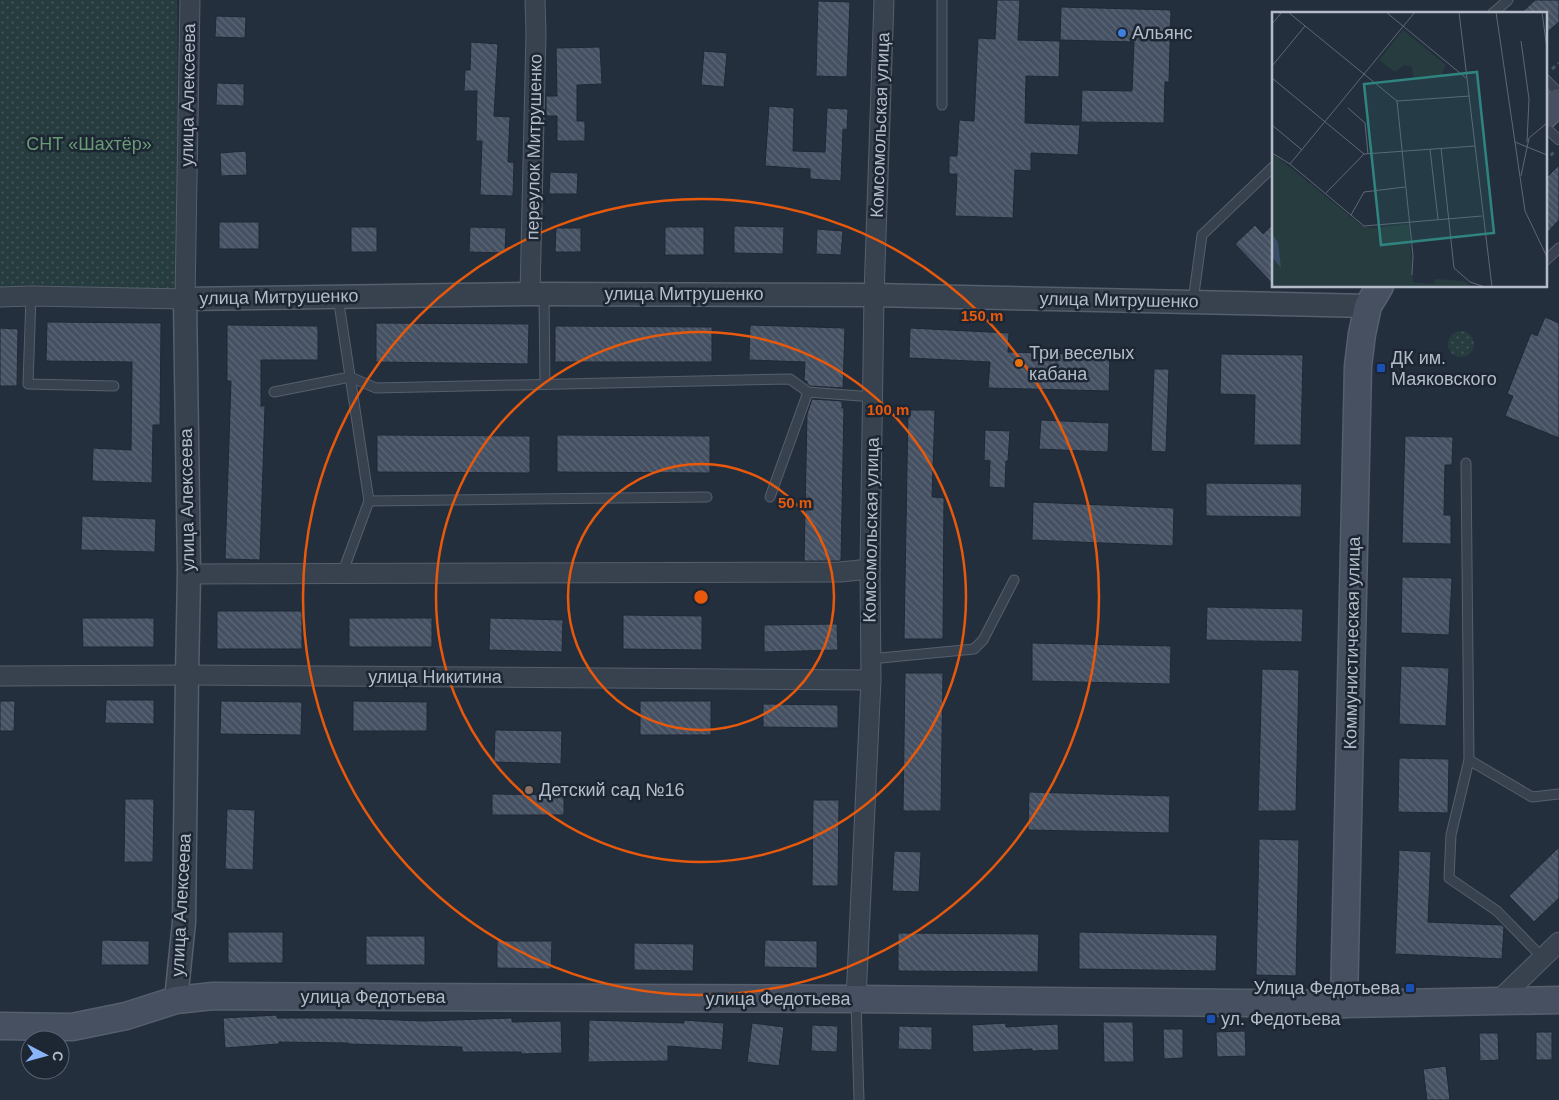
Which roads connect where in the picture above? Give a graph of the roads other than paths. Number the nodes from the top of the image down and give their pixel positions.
1 (190, 0) edge
2 (535, 0) edge
3 (884, 0) edge
4 (942, 0) edge
5 (1508, 0) edge
6 (1494, 12) edge
7 (1546, 80) edge
8 (1559, 94) edge
9 (1559, 102) edge
10 (942, 105) dead end
11 (1546, 114) edge
12 (1546, 127) edge
13 (1559, 140) edge
14 (1272, 168) edge
15 (1559, 248) edge
16 (1546, 260) edge
17 (537, 294) junction
18 (874, 294) junction
19 (31, 296) junction
20 (1374, 296) edge
21 (0, 297) edge
22 (338, 297) junction
23 (184, 299) junction
24 (1193, 302) junction
25 (350, 377) junction
26 (544, 384) junction
27 (114, 386) dead end
28 (274, 392) dead end
29 (808, 392) junction
30 (873, 397) junction
31 (1466, 463) dead end
32 (707, 497) dead end
33 (770, 497) dead end
34 (369, 501) junction
35 (870, 569) junction
36 (188, 574) junction
37 (342, 574) junction
38 (1014, 580) dead end
39 (870, 659) junction
40 (188, 675) junction
41 (0, 676) edge
42 (870, 680) junction
43 (1469, 760) junction
44 (1559, 794) edge
45 (1559, 942) edge
46 (1542, 958) junction
47 (856, 999) junction
48 (176, 1000) junction
49 (1559, 1000) edge
50 (1498, 1001) junction
51 (1344, 1004) junction
52 (0, 1026) edge
53 (859, 1100) edge

1 - 23 street, улица Алексеева
2 - 17 street, переулок Митрушенко
3 - 18 street, Комсомольская улица
4 - 10 lane
5 - 6 lane
7 - 8 lane
9 - 11 main road
12 - 13 lane
14 - 24 lane
15 - 16 lane
17 - 18 street, улица Митрушенко
17 - 22 street, улица Митрушенко
17 - 26 lane
18 - 24 street, улица Митрушенко
18 - 30 street, Комсомольская улица
19 - 21 street, улица Митрушенко
19 - 23 street, улица Митрушенко
19 - 27 lane
20 - 24 street, улица Митрушенко
20 - 51 main road, Коммунистическая улица
22 - 23 street, улица Митрушенко
22 - 25 lane
23 - 36 street, улица Алексеева
25 - 26 lane
25 - 28 lane
25 - 34 lane
26 - 29 lane
29 - 30 lane
29 - 33 lane
30 - 35 street, Комсомольская улица
31 - 43 lane
32 - 34 lane
34 - 37 lane
35 - 37 street
35 - 39 street, Комсомольская улица
36 - 37 street
36 - 40 street, улица Алексеева
38 - 39 lane
39 - 42 street, Комсомольская улица
40 - 41 street, улица Никитина
40 - 42 street, улица Никитина
40 - 48 street, улица Алексеева
42 - 47 street, Комсомольская улица
43 - 44 lane
43 - 46 lane
45 - 46 street
46 - 50 street
47 - 48 main road, улица Федотьева
47 - 51 main road, улица Федотьева
47 - 53 lane
48 - 52 main road, улица Федотьева
49 - 50 main road, улица Федотьева
50 - 51 main road, улица Федотьева

